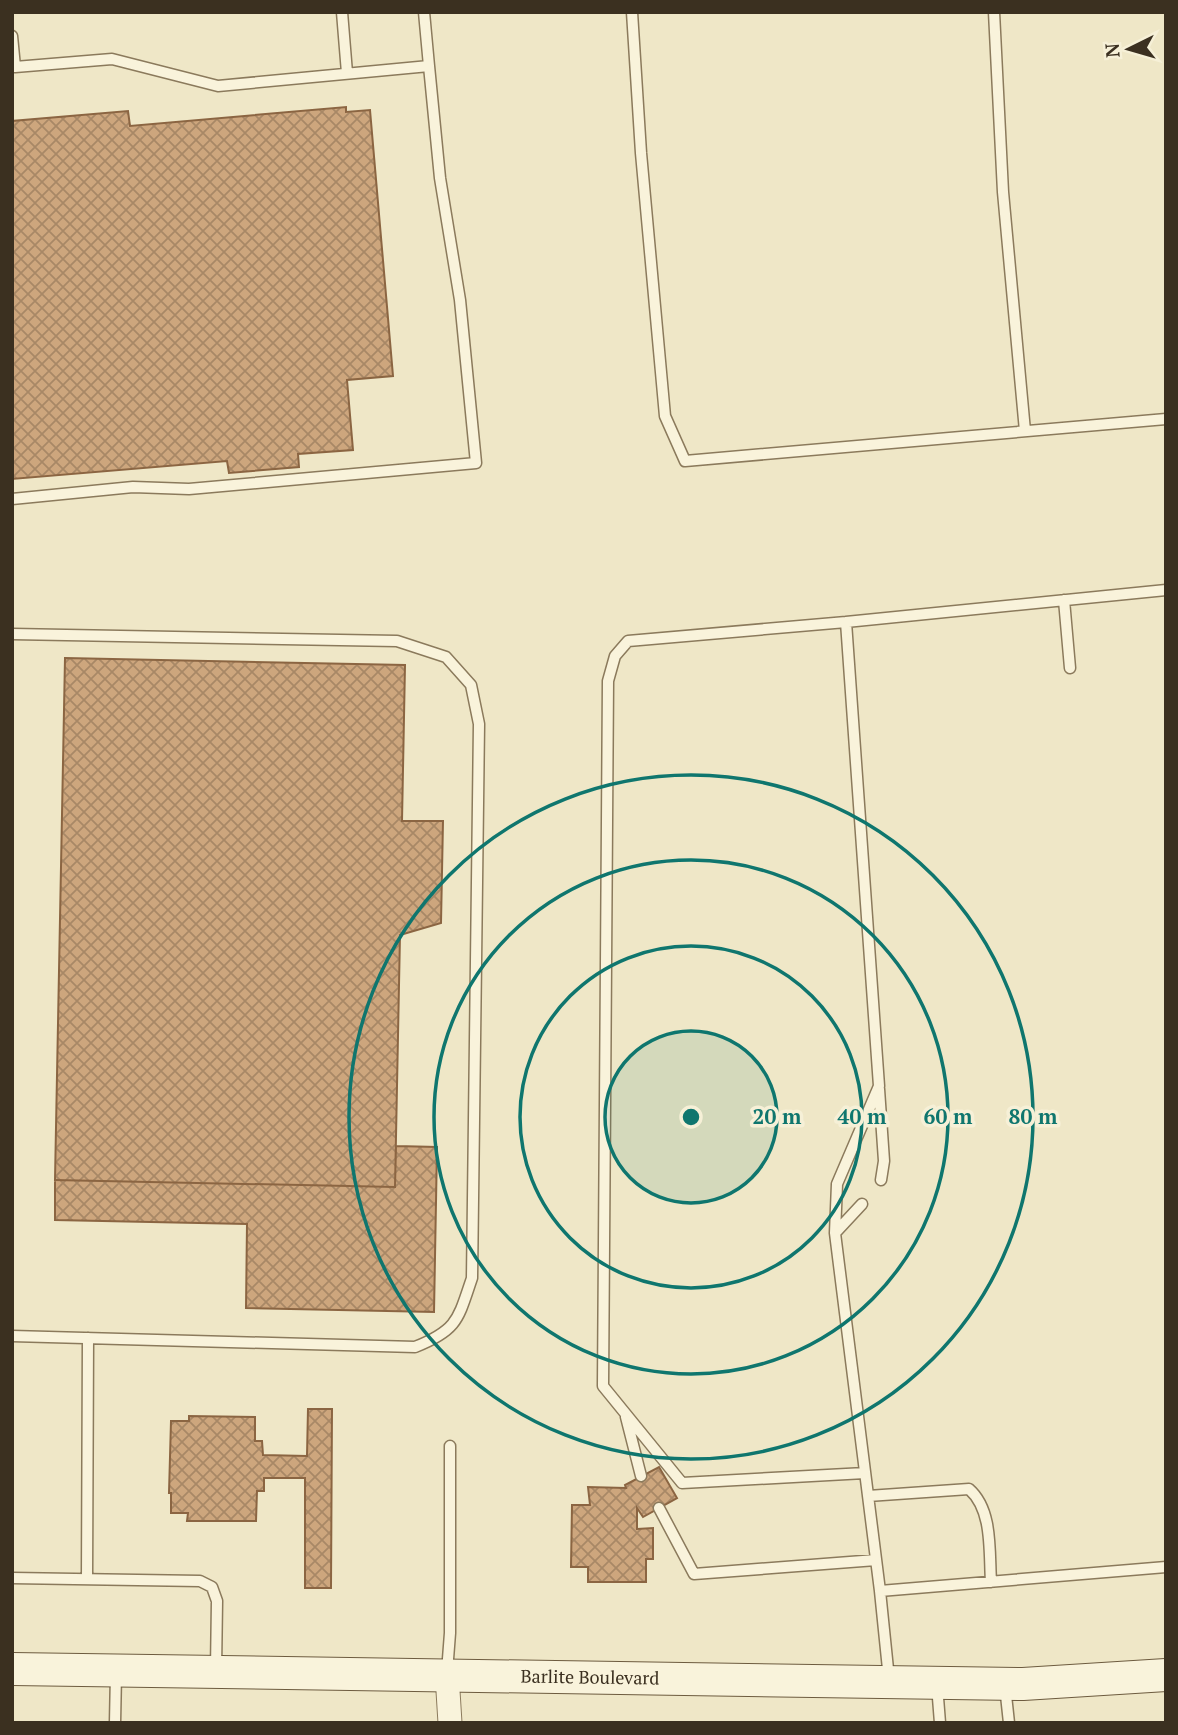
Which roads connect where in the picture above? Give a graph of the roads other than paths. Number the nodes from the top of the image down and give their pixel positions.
1 (342, 12) edge
2 (424, 12) edge
3 (632, 12) edge
4 (994, 12) edge
5 (12, 36) edge
6 (429, 66) junction
7 (14, 67) edge
8 (347, 73) junction
9 (1166, 419) edge
10 (1025, 431) junction
11 (12, 499) edge
12 (1166, 590) edge
13 (1064, 600) junction
14 (846, 622) junction
15 (12, 634) edge
16 (1070, 668) dead end
17 (879, 1086) junction
18 (881, 1180) dead end
19 (862, 1204) dead end
20 (835, 1233) junction
21 (12, 1336) edge
22 (88, 1338) junction
23 (624, 1411) junction
24 (450, 1446) dead end
25 (865, 1473) junction
26 (642, 1476) dead end
27 (868, 1496) junction
28 (659, 1508) dead end
29 (876, 1560) junction
30 (1166, 1567) edge
31 (12, 1578) edge
32 (87, 1579) junction
33 (991, 1582) junction
34 (880, 1591) junction
35 (12, 1669) edge
36 (116, 1671) junction
37 (216, 1672) junction
38 (447, 1675) junction
39 (1166, 1675) edge
40 (889, 1682) junction
41 (937, 1683) junction
42 (1004, 1683) junction
43 (115, 1723) edge
44 (450, 1723) edge
45 (940, 1723) edge
46 (1009, 1723) edge

1 - 8 lane
2 - 6 lane
3 - 10 lane
4 - 10 lane
5 - 7 lane
6 - 8 lane
6 - 11 lane
7 - 8 lane
9 - 10 lane
12 - 13 lane
13 - 14 lane
13 - 16 lane
14 - 17 lane
14 - 23 lane
15 - 22 lane
17 - 18 lane
17 - 20 lane
19 - 20 lane
20 - 25 lane
21 - 22 lane
22 - 32 lane
23 - 25 lane
23 - 26 lane
24 - 38 lane
25 - 27 lane
27 - 29 lane
27 - 33 lane
28 - 29 lane
29 - 34 lane
30 - 33 lane
31 - 32 lane
32 - 37 lane
33 - 34 lane
34 - 40 lane
35 - 36 street, Barlite Boulevard
36 - 37 street, Barlite Boulevard
36 - 43 lane
37 - 38 street, Barlite Boulevard
38 - 40 street, Barlite Boulevard
38 - 44 street
39 - 42 street, Barlite Boulevard
40 - 41 street, Barlite Boulevard
41 - 42 street, Barlite Boulevard
41 - 45 lane
42 - 46 lane

